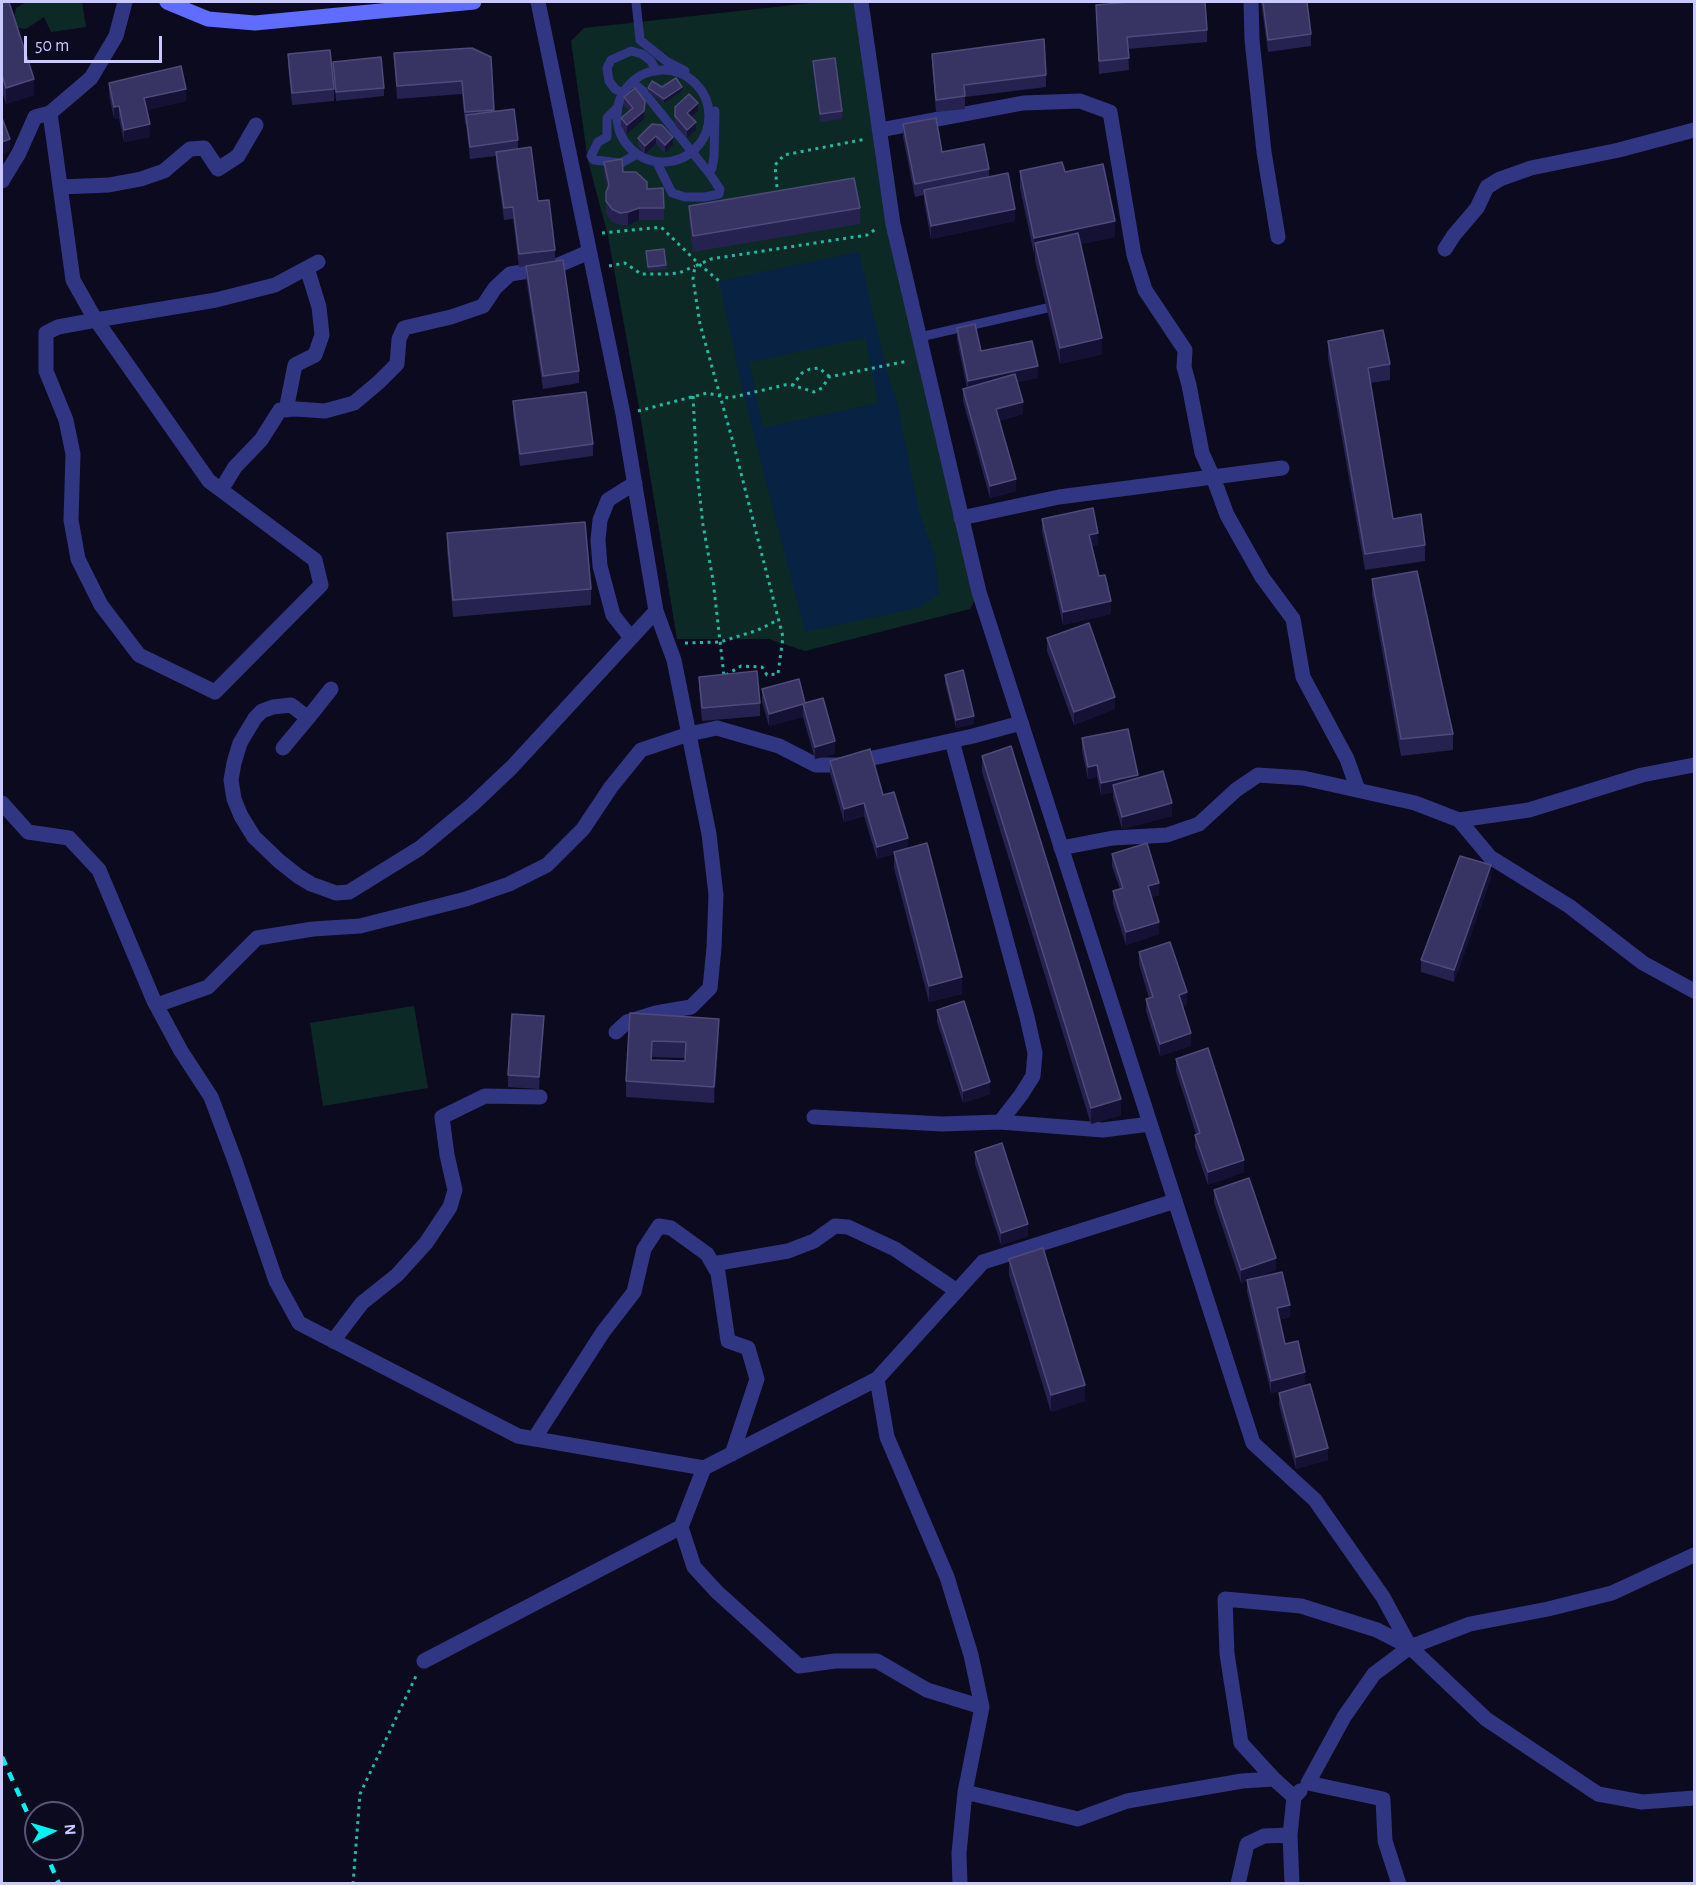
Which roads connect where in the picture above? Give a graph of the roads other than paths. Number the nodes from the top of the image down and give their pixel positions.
1 (125, 2) edge
2 (167, 2) edge
3 (474, 2) edge
4 (538, 2) edge
5 (636, 2) edge
6 (861, 2) edge
7 (1251, 2) edge
8 (448, 3) edge
9 (656, 71) junction
10 (632, 82) junction
11 (623, 93) junction
12 (618, 107) junction
13 (50, 113) junction
14 (256, 125) dead end
15 (880, 129) junction
16 (1695, 130) edge
17 (692, 152) junction
18 (637, 154) junction
19 (591, 156) junction
20 (570, 159) junction
21 (657, 163) junction
22 (709, 173) junction
23 (2, 182) edge
24 (60, 187) junction
25 (1278, 237) dead end
26 (1445, 249) dead end
27 (589, 252) junction
28 (1047, 308) edge
29 (96, 320) junction
30 (920, 337) junction
31 (286, 410) junction
32 (1282, 468) dead end
33 (1213, 477) junction
34 (635, 483) junction
35 (220, 490) junction
36 (962, 518) junction
37 (656, 611) junction
38 (631, 638) junction
39 (331, 689) dead end
40 (308, 718) junction
41 (1021, 723) junction
42 (689, 734) junction
43 (952, 741) junction
44 (283, 748) dead end
45 (1695, 765) edge
46 (1358, 790) junction
47 (2, 803) edge
48 (1459, 820) junction
49 (1061, 848) junction
50 (1695, 991) edge
51 (157, 1005) junction
52 (616, 1032) dead end
53 (540, 1097) dead end
54 (814, 1117) dead end
55 (1000, 1122) junction
56 (1150, 1124) junction
57 (1175, 1201) junction
58 (713, 1264) junction
59 (957, 1291) junction
60 (333, 1341) junction
61 (877, 1379) junction
62 (534, 1439) junction
63 (732, 1454) junction
64 (704, 1468) junction
65 (681, 1527) junction
66 (1695, 1555) edge
67 (1410, 1647) junction
68 (424, 1660) road end
69 (982, 1707) junction
70 (1274, 1779) junction
71 (1308, 1783) junction
72 (965, 1792) junction
73 (1294, 1797) junction
74 (1695, 1798) edge
75 (1290, 1834) junction
76 (960, 1884) edge
77 (1238, 1884) edge
78 (1292, 1884) edge
79 (1399, 1884) edge

1 - 13 street
2 - 8 main road
3 - 8 main road
4 - 20 street
5 - 22 lane
6 - 15 street
7 - 25 street
9 - 10 lane
9 - 11 lane
9 - 17 lane
10 - 11 lane
10 - 17 lane
11 - 12 lane
12 - 18 lane
12 - 19 lane
13 - 23 street
13 - 24 street
14 - 24 street
15 - 30 street
15 - 33 street
16 - 26 street
17 - 21 lane
17 - 22 lane
18 - 19 lane
18 - 21 lane
19 - 20 lane
20 - 27 street
21 - 22 lane
24 - 29 street
27 - 31 street
27 - 34 street
28 - 30 lane
29 - 31 street
29 - 35 street
29 - 35 street
30 - 36 street
31 - 35 street
32 - 33 street
33 - 36 street
33 - 46 street
34 - 37 street
34 - 38 street
36 - 41 street
37 - 38 street
37 - 42 street
38 - 40 street
39 - 40 street
40 - 44 street
41 - 43 street
41 - 49 street
42 - 43 street
42 - 51 street
42 - 52 street
43 - 55 street
45 - 48 street
46 - 48 street
46 - 49 street
47 - 51 street
48 - 50 street
49 - 56 street
51 - 60 street
53 - 60 street
54 - 55 street
55 - 56 street
56 - 57 street
57 - 59 street
57 - 67 street
58 - 59 street
58 - 62 street
58 - 63 street
59 - 61 street
60 - 62 street
61 - 63 street
61 - 69 street
62 - 64 street
63 - 64 street
64 - 65 street
65 - 68 street
65 - 69 street
66 - 67 street
67 - 70 street
67 - 71 street
67 - 74 street
69 - 72 street
70 - 72 street
70 - 73 street
71 - 73 street
71 - 79 street
72 - 76 street
73 - 75 street
75 - 77 street
75 - 78 street

